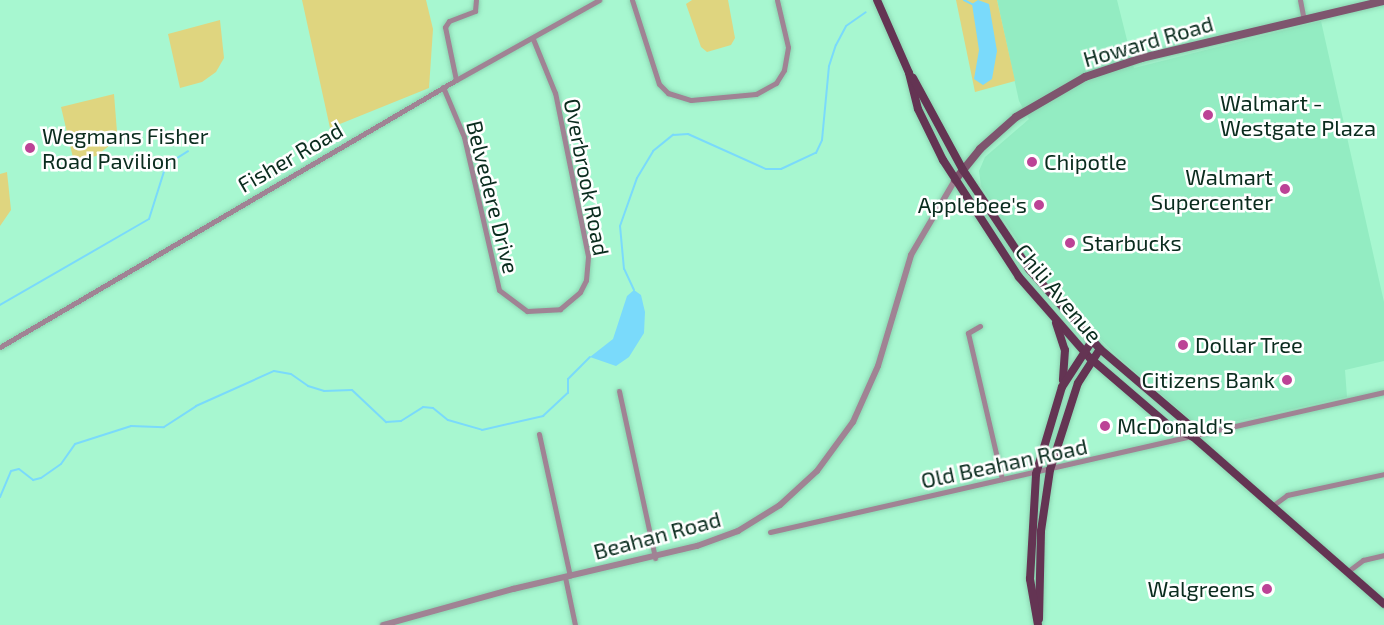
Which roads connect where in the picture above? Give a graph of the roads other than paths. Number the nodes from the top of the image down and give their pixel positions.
1 (476, 0) edge
2 (599, 0) edge
3 (632, 0) edge
4 (777, 0) edge
5 (877, 0) edge
6 (1300, 0) edge
7 (1384, 1) edge
8 (1304, 20) junction
9 (533, 39) junction
10 (909, 73) junction
11 (456, 80) junction
12 (443, 87) junction
13 (963, 170) junction
14 (955, 180) junction
15 (555, 310) joint
16 (1054, 316) junction
17 (980, 326) dead end
18 (1092, 341) junction
19 (0, 347) edge
20 (1100, 349) junction
21 (1083, 351) junction
22 (1090, 358) junction
23 (1062, 387) junction
24 (618, 391) dead end
25 (1384, 392) edge
26 (539, 434) dead end
27 (1192, 436) junction
28 (1050, 470) junction
29 (1036, 474) junction
30 (1384, 474) edge
31 (1002, 479) junction
32 (1272, 506) junction
33 (770, 532) dead end
34 (1384, 555) edge
35 (655, 558) junction
36 (1347, 572) junction
37 (568, 577) junction
38 (1384, 604) edge
39 (383, 625) edge
40 (575, 625) edge
41 (1038, 625) edge

1 - 11 street
2 - 9 street, Fisher Road
3 - 4 street
5 - 10 main road, Chili Avenue
6 - 8 street
7 - 8 main road, Howard Road
8 - 13 main road, Howard Road
9 - 11 street, Fisher Road
9 - 15 street, Overbrook Road
10 - 13 main road, Chili Avenue
10 - 14 main road, Chili Avenue
11 - 12 street, Fisher Road
12 - 15 street, Belvedere Drive
12 - 19 street, Fisher Road
13 - 14 main road, Howard Road
13 - 18 main road, Chili Avenue
14 - 16 main road, Chili Avenue
14 - 35 street, Beahan Road
16 - 21 main road, Chili Avenue
16 - 23 main road
17 - 31 street
18 - 20 main road, Chili Avenue
18 - 21 main road
20 - 22 main road
20 - 27 main road, Chili Avenue
21 - 22 main road, Chili Avenue
21 - 23 main road
22 - 27 main road, Chili Avenue
22 - 28 main road
23 - 29 main road
24 - 35 street
25 - 27 street, Old Beahan Road
26 - 37 street
27 - 28 street, Old Beahan Road
27 - 32 main road, Chili Avenue
28 - 29 street, Old Beahan Road
28 - 41 main road
29 - 31 street, Old Beahan Road
29 - 41 main road
30 - 32 street
31 - 33 street, Old Beahan Road
32 - 36 main road, Chili Avenue
34 - 36 street
35 - 37 street, Beahan Road
36 - 38 main road, Chili Avenue
37 - 39 street, Beahan Road
37 - 40 street

